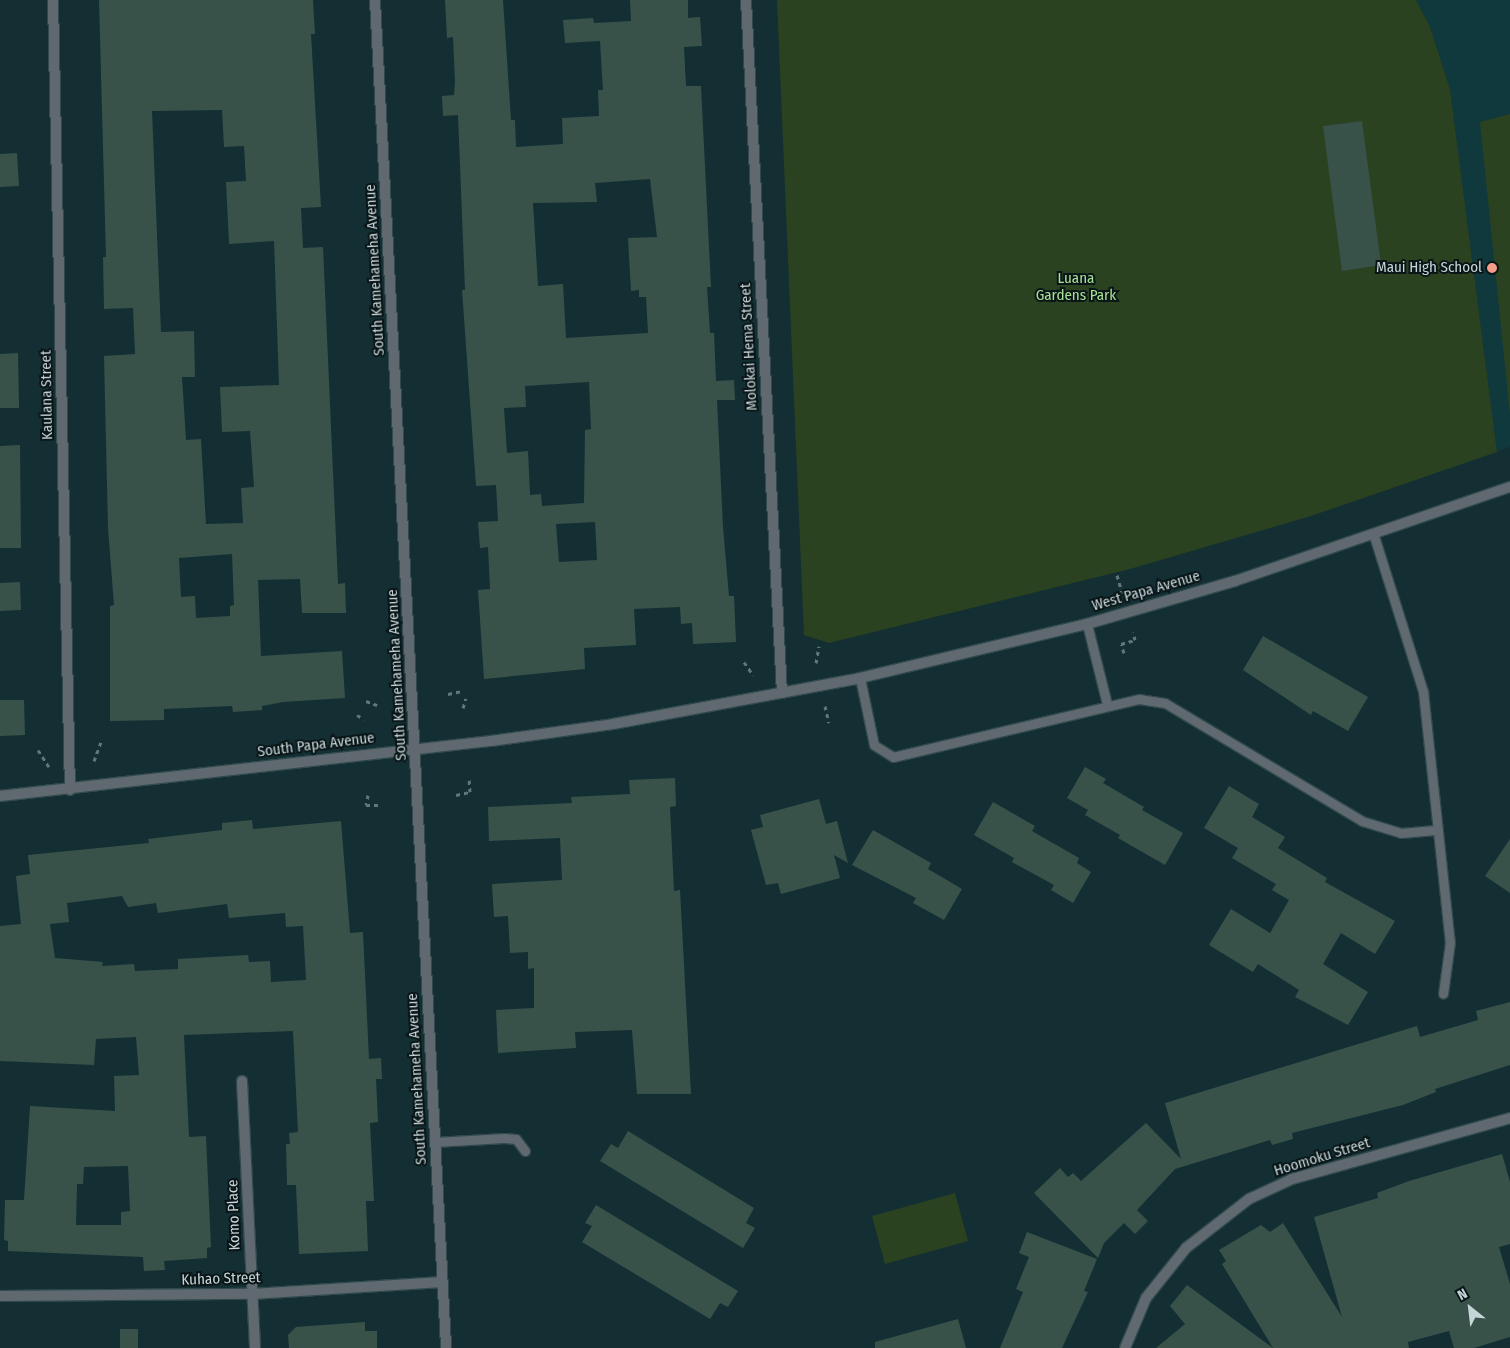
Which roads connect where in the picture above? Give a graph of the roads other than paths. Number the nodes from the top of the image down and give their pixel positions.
1 (53, 0) edge
2 (375, 0) edge
3 (746, 0) edge
4 (1510, 487) edge
5 (1374, 536) junction
6 (1087, 624) junction
7 (860, 678) junction
8 (782, 693) junction
9 (1107, 704) junction
10 (416, 748) junction
11 (70, 790) junction
12 (0, 796) edge
13 (1438, 830) junction
14 (1443, 994) dead end
15 (242, 1081) dead end
16 (1510, 1118) edge
17 (435, 1142) junction
18 (525, 1151) dead end
19 (443, 1282) junction
20 (252, 1294) junction
21 (0, 1296) edge
22 (255, 1348) edge
23 (446, 1348) edge
24 (1125, 1348) edge

1 - 11 street, Kaulana Street
2 - 10 street, South Kamehameha Avenue
3 - 8 street, Molokai Hema Street
4 - 5 street, West Papa Avenue
5 - 6 street, West Papa Avenue
5 - 13 lane
6 - 7 street, West Papa Avenue
6 - 9 lane
7 - 8 street, West Papa Avenue
7 - 9 lane
8 - 10 street, South Papa Avenue
9 - 13 lane
10 - 11 street, South Papa Avenue
10 - 17 street, South Kamehameha Avenue
11 - 12 street, South Papa Avenue
13 - 14 lane
15 - 20 street, Komo Place
16 - 24 street, Hoomoku Street
17 - 18 lane
17 - 19 street, South Kamehameha Avenue
19 - 20 street, Kuhao Street
19 - 23 street, South Kamehameha Avenue
20 - 21 street, Kuhao Street
20 - 22 street, Komo Place

